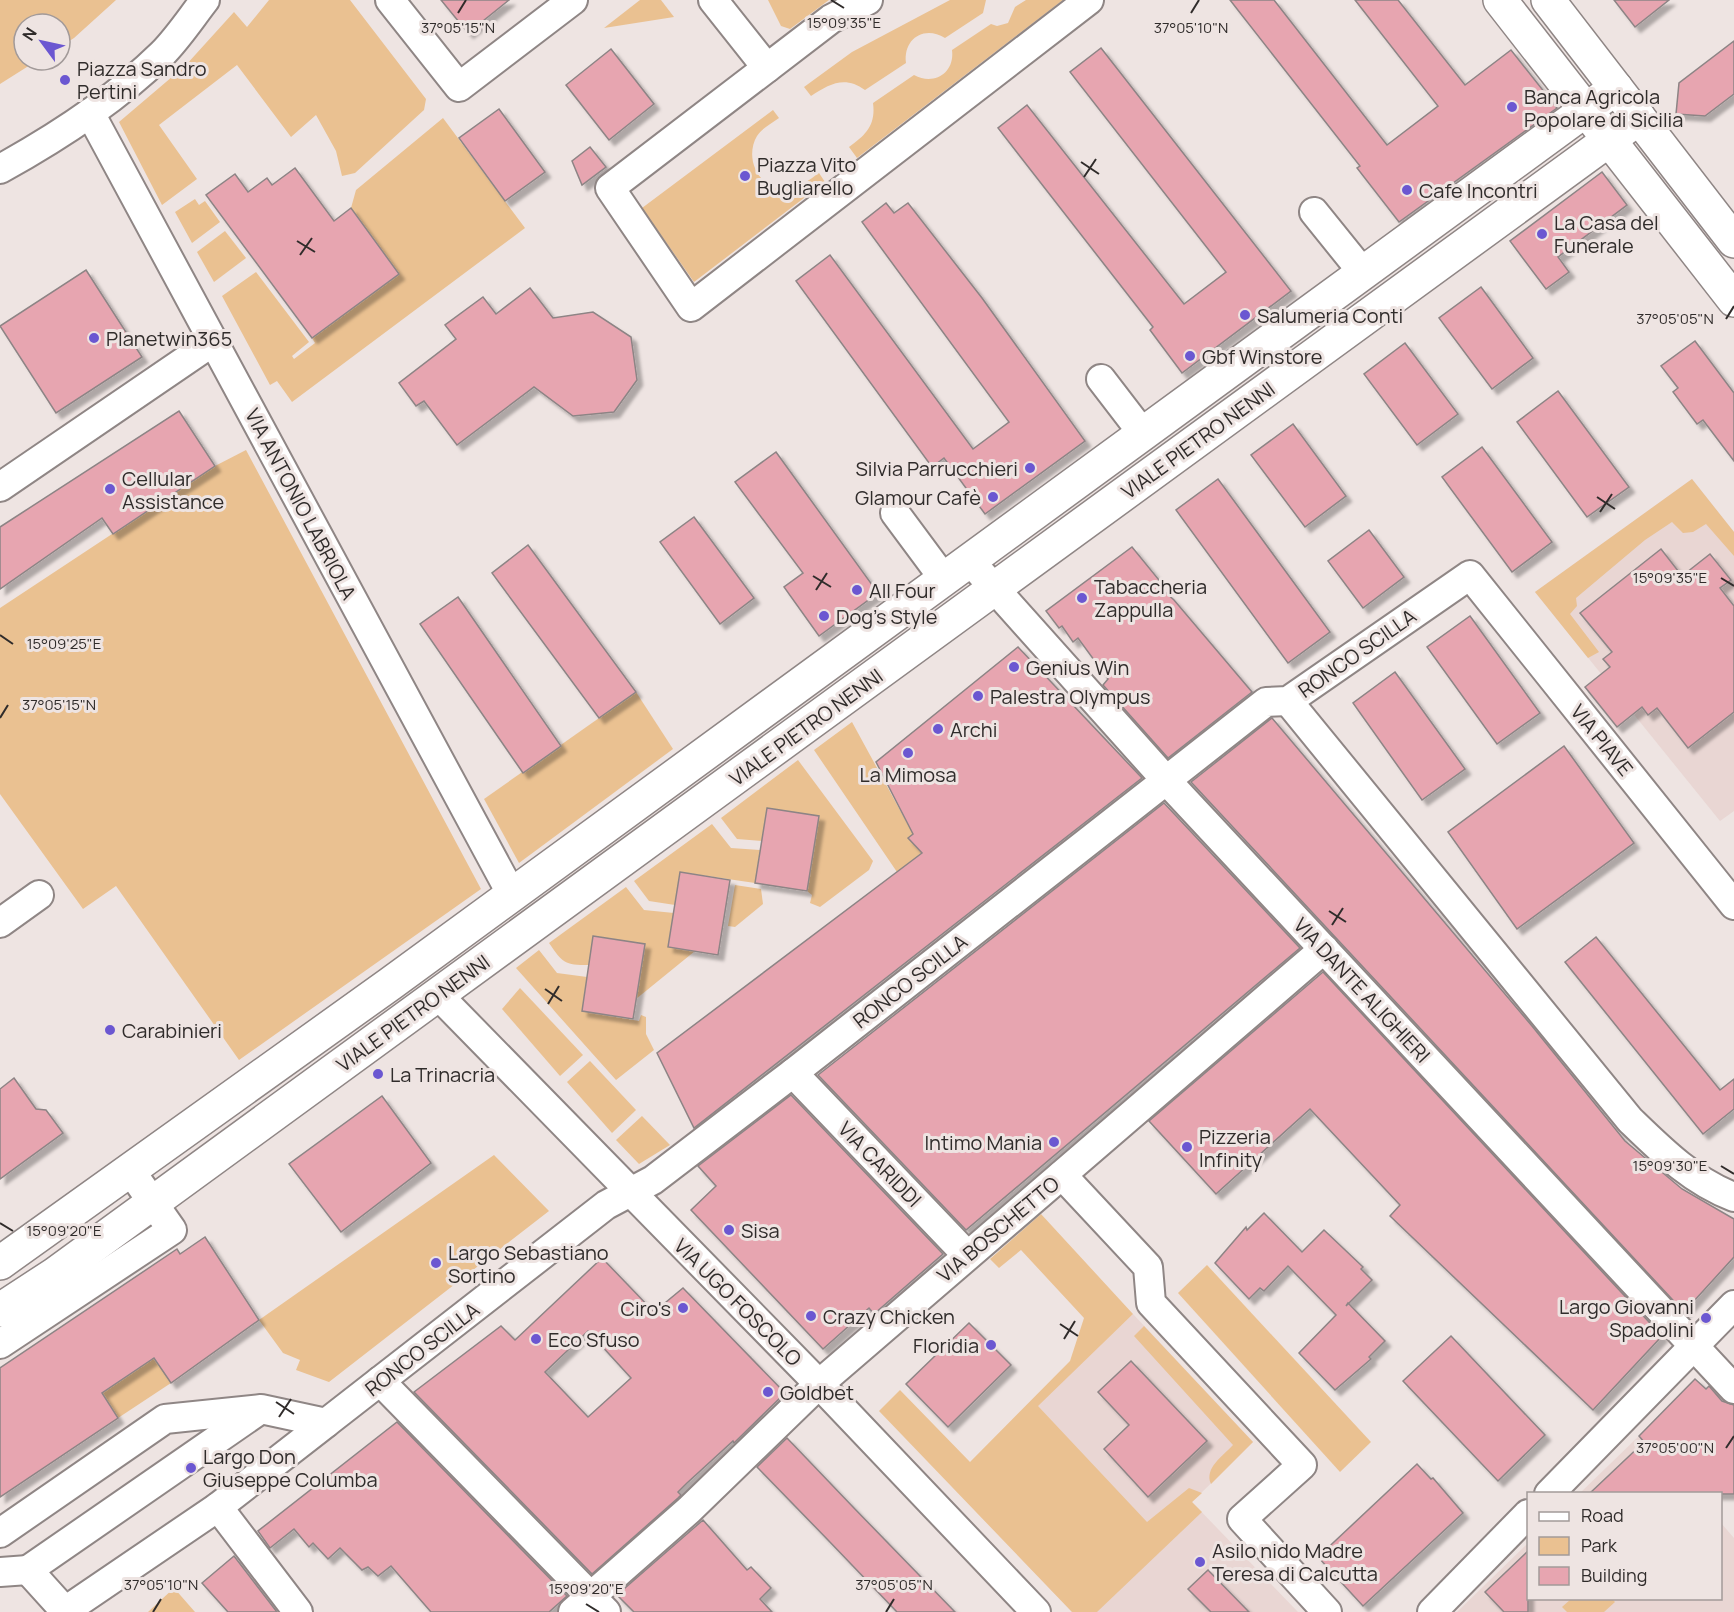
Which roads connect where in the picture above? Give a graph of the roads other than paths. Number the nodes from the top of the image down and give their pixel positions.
1 (205, 0) edge
2 (390, 0) edge
3 (573, 0) edge
4 (712, 0) edge
5 (868, 0) edge
6 (1089, 0) edge
7 (1500, 0) edge
8 (1548, 0) edge
9 (767, 68) junction
10 (1616, 88) junction
11 (1587, 110) junction
12 (90, 113) junction
13 (1639, 118) junction
14 (1609, 140) junction
15 (2, 162) edge
16 (1314, 212) dead end
17 (1734, 241) edge
18 (1364, 274) junction
19 (1734, 300) edge
20 (1294, 325) junction
21 (214, 341) junction
22 (1316, 354) junction
23 (1101, 379) dead end
24 (1144, 435) junction
25 (0, 487) edge
26 (895, 513) dead end
27 (957, 570) junction
28 (1470, 575) joint
29 (993, 590) junction
30 (798, 687) junction
31 (1288, 701) junction
32 (819, 717) junction
33 (1165, 778) junction
34 (39, 895) dead end
35 (512, 895) junction
36 (1734, 905) edge
37 (0, 923) edge
38 (437, 950) junction
39 (1324, 950) junction
40 (390, 984) junction
41 (448, 987) junction
42 (411, 1014) junction
43 (793, 1073) junction
44 (130, 1170) junction
45 (1062, 1175) junction
46 (629, 1192) junction
47 (1734, 1197) edge
48 (154, 1202) junction
49 (967, 1255) junction
50 (0, 1263) edge
51 (1734, 1305) edge
52 (0, 1310) edge
53 (0, 1344) edge
54 (1694, 1346) junction
55 (380, 1381) junction
56 (819, 1384) junction
57 (1734, 1389) edge
58 (261, 1409) junction
59 (326, 1423) junction
60 (1551, 1492) edge
61 (218, 1507) junction
62 (1527, 1515) edge
63 (0, 1533) edge
64 (28, 1570) junction
65 (0, 1572) edge
66 (590, 1607) edge
67 (298, 1612) edge
68 (1036, 1612) edge
69 (1327, 1612) edge
70 (1432, 1612) edge

1 - 12 street
2 - 3 street
4 - 9 street
5 - 9 street
6 - 9 street
7 - 11 street
8 - 10 street
10 - 11 street, VIALE PIETRO NENNI
10 - 13 street
11 - 14 street
11 - 18 street, VIALE PIETRO NENNI
12 - 15 street
12 - 21 street, VIA ANTONIO LABRIOLA
13 - 14 street, VIALE PIETRO NENNI
13 - 17 street
14 - 19 street
14 - 22 street, VIALE PIETRO NENNI
16 - 18 street
18 - 20 street, VIALE PIETRO NENNI
20 - 22 street
20 - 24 street, VIALE PIETRO NENNI
21 - 25 street
21 - 35 street, VIA ANTONIO LABRIOLA
22 - 29 street, VIALE PIETRO NENNI
23 - 24 street
24 - 27 street, VIALE PIETRO NENNI
26 - 27 street, VIA DANTE ALIGHIERI
27 - 29 street, VIA DANTE ALIGHIERI
27 - 30 street, VIALE PIETRO NENNI
28 - 31 street, RONCO SCILLA
28 - 36 street, VIA PIAVE
29 - 32 street, VIALE PIETRO NENNI
29 - 33 street, VIA DANTE ALIGHIERI
30 - 32 street
30 - 35 street, VIALE PIETRO NENNI
31 - 33 street, RONCO SCILLA
31 - 47 street
32 - 41 street, VIALE PIETRO NENNI
33 - 39 street, VIA DANTE ALIGHIERI
33 - 43 street, RONCO SCILLA
34 - 37 street
35 - 38 street, VIALE PIETRO NENNI
38 - 40 street, VIALE PIETRO NENNI
38 - 41 street, VIA UGO FOSCOLO
39 - 45 street, VIA BOSCHETTO
39 - 54 street, VIA DANTE ALIGHIERI
40 - 42 street
40 - 44 street, VIALE PIETRO NENNI
41 - 42 street, VIALE PIETRO NENNI
41 - 46 street, VIA UGO FOSCOLO
42 - 48 street, VIALE PIETRO NENNI
43 - 46 street, RONCO SCILLA
43 - 49 street, VIA CARIDDI
44 - 48 street
44 - 50 street, VIALE PIETRO NENNI
45 - 49 street, VIA BOSCHETTO
45 - 69 street
46 - 55 street, RONCO SCILLA
46 - 56 street, VIA UGO FOSCOLO
48 - 52 street, VIALE PIETRO NENNI
48 - 53 street
49 - 56 street, VIA BOSCHETTO
51 - 54 street
54 - 57 street, VIA DANTE ALIGHIERI
54 - 60 street
55 - 59 street, RONCO SCILLA
55 - 66 street
56 - 66 street, VIA BOSCHETTO
56 - 68 street, VIA UGO FOSCOLO
58 - 59 street
58 - 63 street
58 - 64 street
59 - 61 street, RONCO SCILLA
61 - 64 street, RONCO SCILLA
61 - 67 street
62 - 70 street
64 - 65 street

